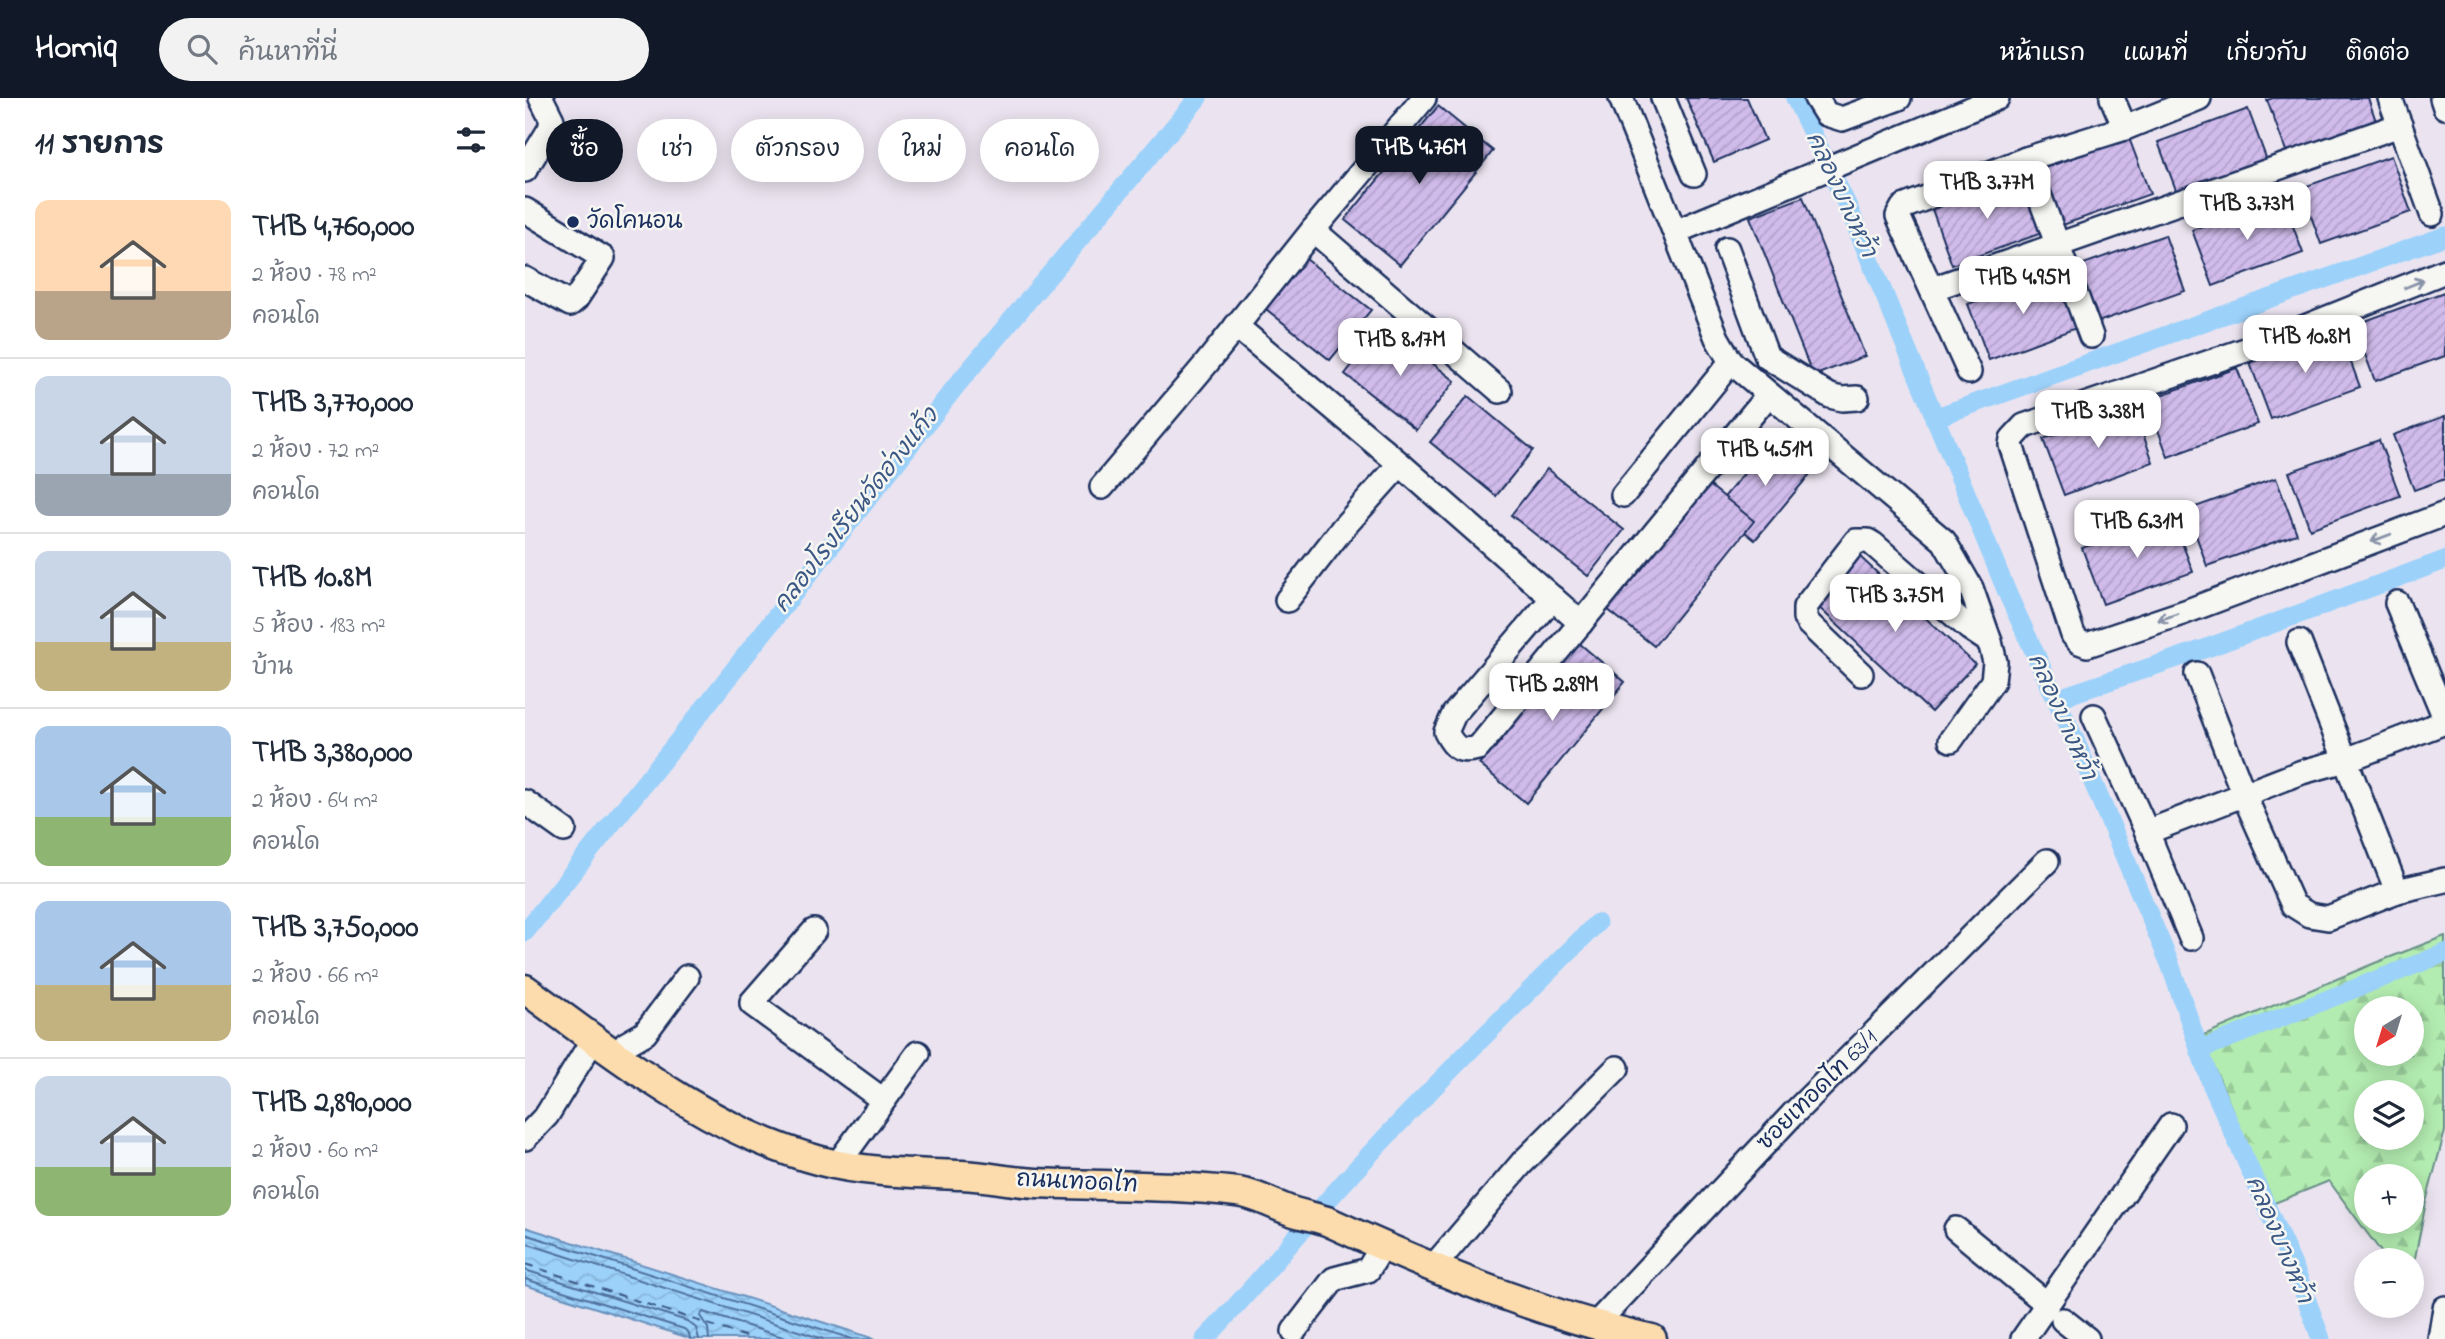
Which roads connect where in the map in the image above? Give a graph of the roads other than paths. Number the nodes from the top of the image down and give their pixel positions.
1 (1424, 98) edge
2 (1621, 98) edge
3 (1663, 98) edge
4 (1816, 98) edge
5 (1899, 98) edge
6 (1997, 98) edge
7 (2112, 98) edge
8 (2199, 98) edge
9 (2390, 98) edge
10 (2442, 98) edge
11 (537, 103) edge
12 (2445, 107) edge
13 (2147, 108) edge
14 (2400, 125) junction
15 (2125, 128) junction
16 (1679, 137) junction
17 (1643, 153) junction
18 (2026, 159) junction
19 (525, 170) edge
20 (1693, 174) dead end
21 (525, 210) edge
22 (2432, 214) dead end
23 (1313, 230) junction
24 (1675, 232) junction
25 (2056, 245) junction
26 (1727, 249) dead end
27 (2445, 271) edge
28 (525, 279) edge
29 (1932, 289) junction
30 (1237, 326) junction
31 (2091, 336) dead end
32 (1767, 358) junction
33 (1739, 370) junction
34 (1969, 372) dead end
35 (1500, 391) dead end
36 (1768, 395) junction
37 (1857, 398) dead end
38 (1400, 464) junction
39 (1102, 487) dead end
40 (1623, 495) dead end
41 (2445, 514) edge
42 (1553, 598) junction
43 (1287, 600) dead end
44 (2397, 603) dead end
45 (1581, 623) junction
46 (1990, 642) junction
47 (2299, 642) dead end
48 (1861, 674) dead end
49 (2197, 674) dead end
50 (2094, 716) dead end
51 (2445, 720) edge
52 (1951, 740) dead end
53 (2346, 760) junction
54 (2244, 795) junction
55 (525, 802) edge
56 (564, 830) dead end
57 (2147, 832) junction
58 (2047, 861) dead end
59 (2445, 880) edge
60 (2397, 891) junction
61 (814, 931) dead end
62 (2191, 938) dead end
63 (687, 977) dead end
64 (525, 989) edge
65 (594, 1038) junction
66 (918, 1053) dead end
67 (618, 1055) junction
68 (1617, 1068) dead end
69 (883, 1100) junction
70 (2171, 1125) dead end
71 (525, 1138) edge
72 (837, 1165) junction
73 (1956, 1229) dead end
74 (1383, 1245) junction
75 (1433, 1266) junction
76 (2445, 1308) edge
77 (2055, 1312) junction
78 (1594, 1326) junction
79 (1294, 1331) dead end
80 (1652, 1339) edge
81 (2023, 1339) edge
82 (2087, 1339) edge
83 (2440, 1339) edge

1 - 23 street
2 - 17 street
3 - 16 street
4 - 5 street
6 - 24 street
7 - 15 street
8 - 13 street
9 - 14 street
10 - 12 street
11 - 19 street
13 - 15 street
14 - 22 street
14 - 25 street
15 - 18 street
16 - 17 street
16 - 20 street
17 - 24 street
18 - 25 street
18 - 29 street
21 - 28 street
23 - 30 street
23 - 35 street
24 - 33 street
25 - 29 street
25 - 31 street
26 - 32 street
41 -> 27 street
29 - 34 street
30 - 38 street
30 - 39 street
32 - 33 street
32 - 37 street
33 - 36 street
33 - 40 street
36 - 45 street
36 - 46 street
38 - 42 street
38 - 43 street
42 - 45 street
42 - 45 street
44 - 51 street
46 - 48 street
46 - 52 street
47 - 53 street
49 - 54 street
50 - 57 street
51 - 53 street
53 - 54 street
53 - 60 street
54 - 57 street
54 - 60 street
55 - 56 street
57 - 62 street
58 - 78 street, ซอยเทอดไท 63/1
59 - 60 street
61 - 69 street
63 - 67 street
64 - 65 main road, ถนนเทอดไท
65 - 67 main road, ถนนเทอดไท
65 - 71 street
66 - 69 street
67 - 72 main road, ถนนเทอดไท
68 - 75 street
69 - 72 street
70 - 77 street
72 - 74 main road, ถนนเทอดไท
73 - 77 street
74 - 75 main road, ถนนเทอดไท
74 - 79 street
75 - 78 main road, ถนนเทอดไท
76 - 83 street
77 - 81 street
77 - 82 street
78 - 80 main road, ถนนเทอดไท

